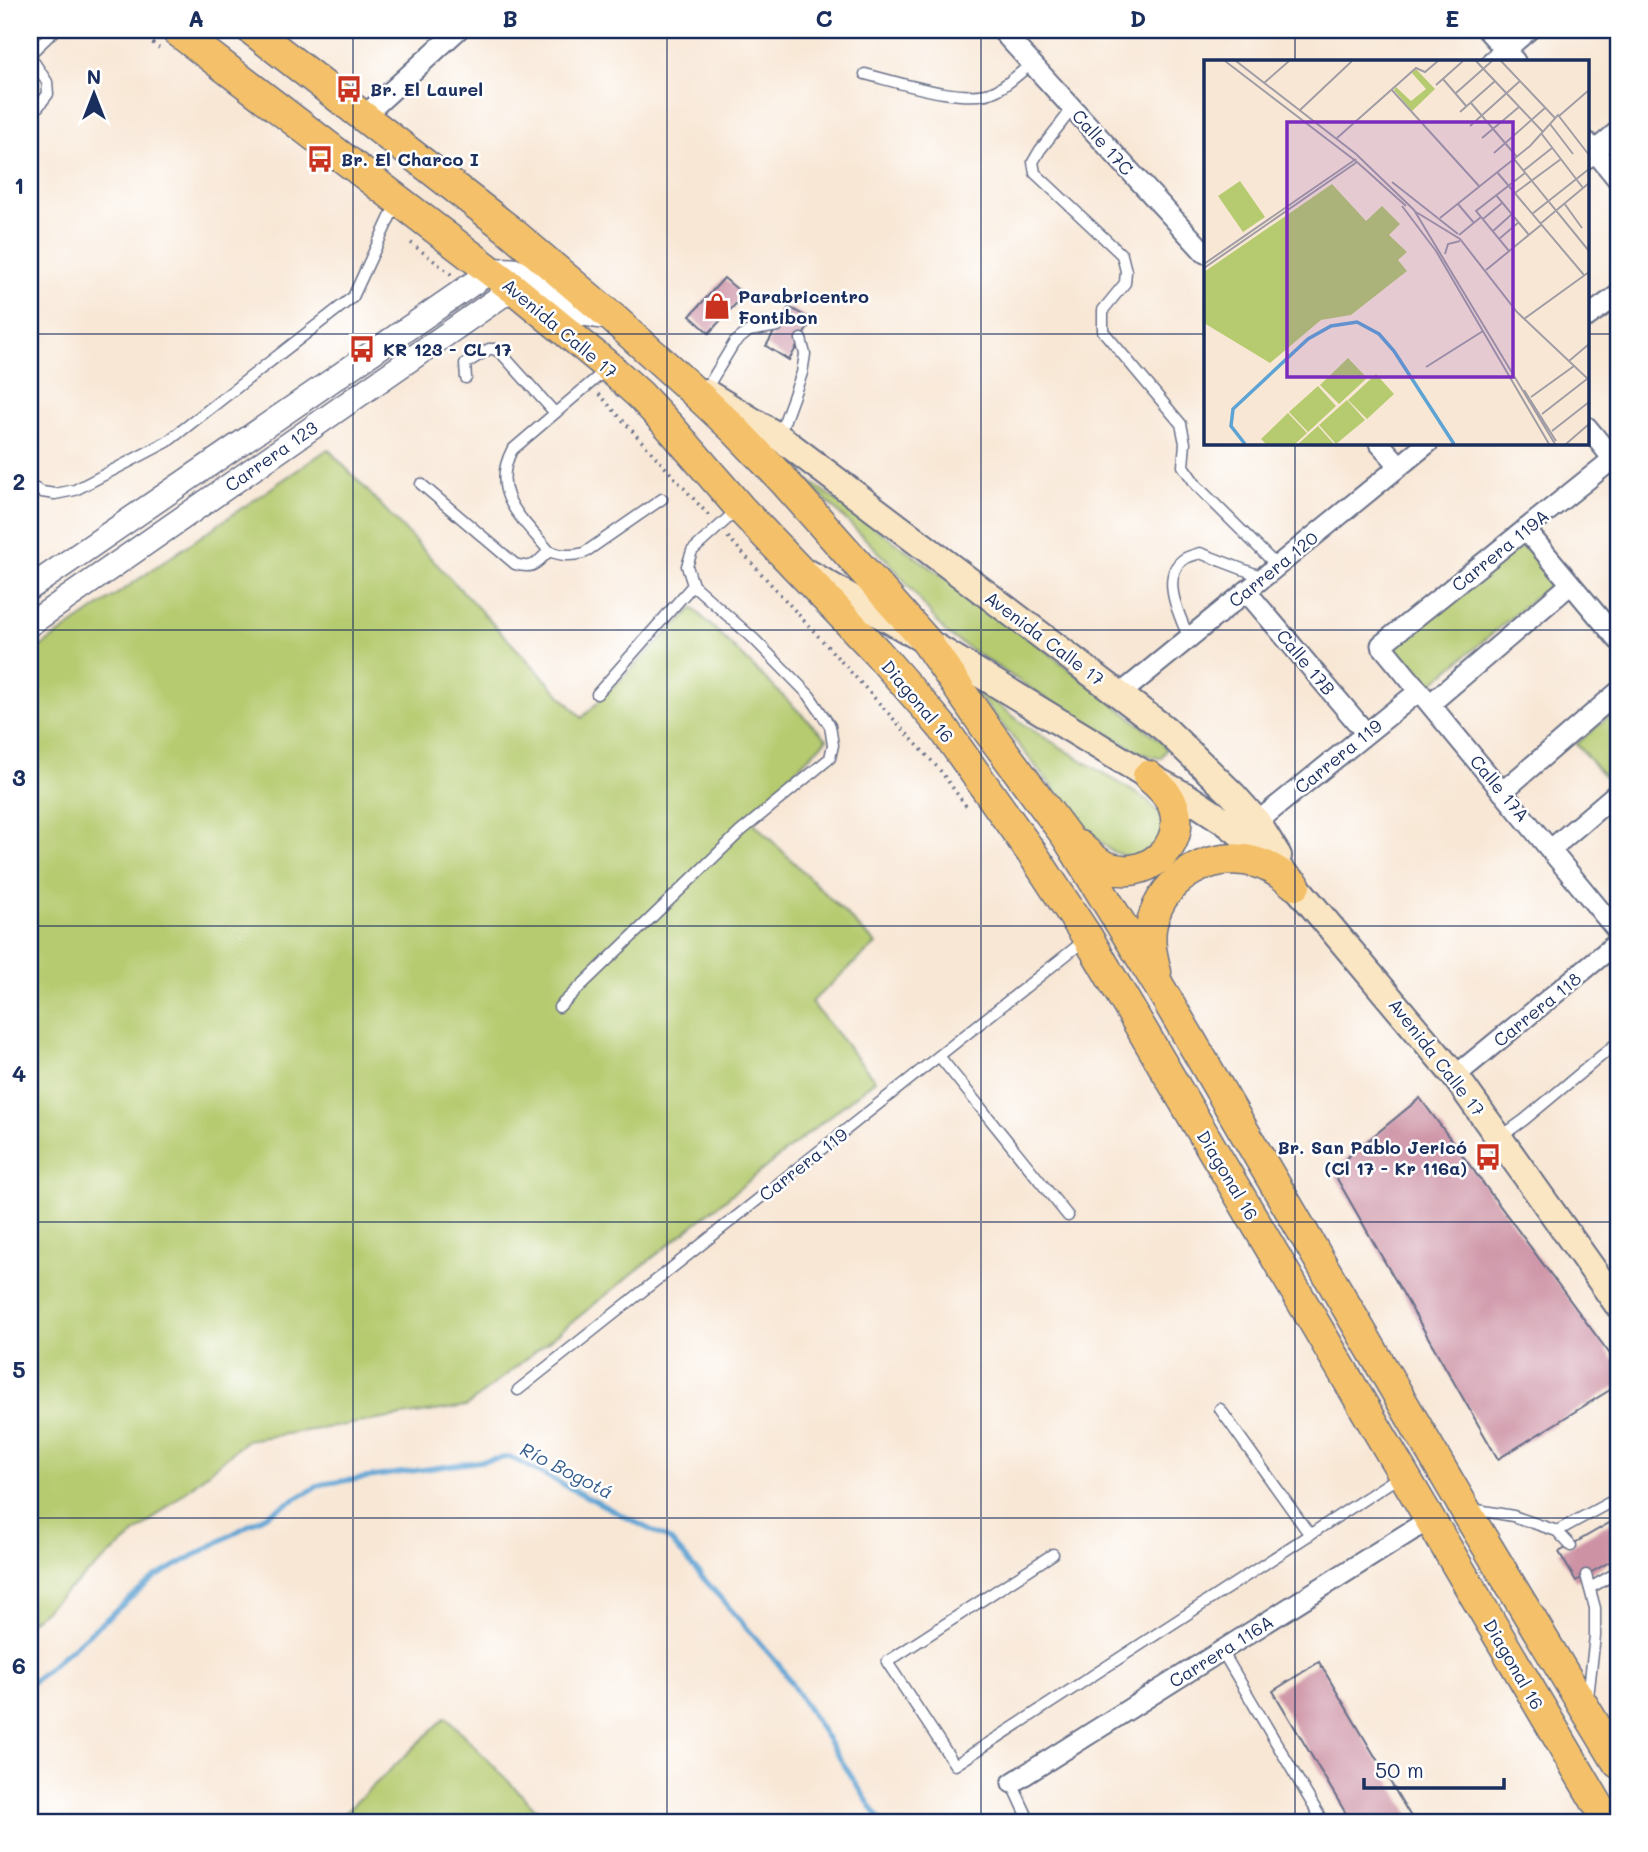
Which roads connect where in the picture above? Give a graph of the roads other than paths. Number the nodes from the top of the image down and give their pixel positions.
1 (55, 30) edge
2 (176, 30) edge
3 (252, 30) edge
4 (458, 30) edge
5 (1002, 30) edge
6 (1488, 30) edge
7 (1529, 30) edge
8 (30, 55) edge
9 (1504, 58) edge
10 (1032, 64) junction
11 (865, 74) dead end
12 (1073, 108) junction
13 (30, 112) edge
14 (364, 116) junction
15 (1618, 131) edge
16 (1590, 151) edge
17 (1618, 180) edge
18 (398, 200) junction
19 (1204, 252) edge
20 (502, 279) junction
21 (1618, 295) edge
22 (1588, 316) edge
23 (614, 319) junction
24 (778, 326) dead end
25 (801, 339) dead end
26 (599, 375) junction
27 (466, 378) dead end
28 (696, 389) junction
29 (555, 413) junction
30 (1588, 428) edge
31 (779, 437) junction
32 (1380, 444) edge
33 (1426, 444) edge
34 (1617, 459) edge
35 (1400, 466) junction
36 (421, 484) dead end
37 (30, 486) edge
38 (662, 499) dead end
39 (729, 517) junction
40 (1525, 529) junction
41 (549, 551) junction
42 (794, 565) junction
43 (1270, 571) junction
44 (1571, 584) junction
45 (693, 585) junction
46 (30, 588) edge
47 (1246, 591) junction
48 (30, 624) edge
49 (1189, 638) junction
50 (1618, 640) edge
51 (926, 641) junction
52 (1381, 645) joint
53 (1618, 692) edge
54 (597, 694) dead end
55 (1119, 695) junction
56 (1424, 697) junction
57 (1366, 733) junction
58 (1178, 741) junction
59 (1148, 776) junction
60 (1502, 792) junction
61 (1618, 792) edge
62 (1257, 822) junction
63 (1067, 837) junction
64 (1550, 849) junction
65 (1295, 885) junction
66 (1618, 932) edge
67 (1088, 938) junction
68 (1618, 942) edge
69 (1159, 986) junction
70 (559, 1007) dead end
71 (1618, 1042) edge
72 (939, 1056) junction
73 (1455, 1076) junction
74 (1499, 1138) junction
75 (1068, 1216) dead end
76 (1618, 1305) edge
77 (519, 1390) dead end
78 (1220, 1409) dead end
79 (1403, 1474) junction
80 (1618, 1498) edge
81 (1465, 1508) junction
82 (1430, 1519) junction
83 (1557, 1531) junction
84 (1310, 1535) junction
85 (1571, 1546) dead end
86 (1053, 1554) dead end
87 (1618, 1572) edge
88 (1586, 1575) dead end
89 (1591, 1588) junction
90 (1222, 1651) junction
91 (1586, 1711) junction
92 (1618, 1763) edge
93 (1012, 1783) joint
94 (1030, 1822) edge
95 (1322, 1822) edge
96 (1608, 1822) edge

1 - 8 lane
2 - 18 main road, Avenida Calle 17
3 - 14 main road, Avenida Calle 17
4 - 14 street
5 - 10 street, Calle 17C
6 - 9 street
7 - 9 street
8 - 13 lane
10 - 11 lane
10 - 12 street, Calle 17C
12 - 19 street, Calle 17C
12 - 43 lane
14 - 23 main road, Avenida Calle 17
15 - 16 street
16 - 17 street
18 - 20 main road, Avenida Calle 17
18 - 37 lane
20 - 23 street
20 - 26 main road, Avenida Calle 17
20 - 46 street, Carrera 123
20 - 48 street, Carrera 123
21 - 22 street
23 - 28 main road, Avenida Calle 17
24 - 28 lane
25 - 31 lane
26 - 29 lane
26 - 39 main road, Avenida Calle 17
27 - 29 lane
28 - 31 main road, Avenida Calle 17
28 - 51 main road, Avenida Calle 17
29 - 41 lane
30 - 34 street
31 - 55 main road, Avenida Calle 17
32 - 35 street
33 - 35 street, Carrera 120
34 - 40 street, Carrera 119A
35 - 43 street, Carrera 120
36 - 41 lane
38 - 41 lane
39 - 42 main road, Avenida Calle 17
39 - 45 lane
40 - 44 street
40 - 52 street, Carrera 119A
42 - 51 main road, Avenida Calle 17
42 - 67 main road, Diagonal 16
43 - 47 street, Carrera 120
43 - 49 lane
44 - 50 street
44 - 56 street, Carrera 119
45 - 54 lane
45 - 70 lane
47 - 49 street, Carrera 120
47 - 57 street, Calle 17B
49 - 55 street, Carrera 120
51 - 59 main road, Avenida Calle 17
51 - 63 main road, Diagonal 16
52 - 56 street, Calle 17A
53 - 60 street
55 - 58 main road, Avenida Calle 17
56 - 57 street, Carrera 119
56 - 60 street, Calle 17A
57 - 62 street, Carrera 119
58 - 59 main road
58 - 62 main road, Avenida Calle 17
59 - 63 main road
59 - 65 main road, Avenida Calle 17
60 - 64 street, Calle 17A
61 - 64 street
62 - 65 main road, Avenida Calle 17
63 - 69 main road, Diagonal 16
64 - 66 street, Calle 17A
65 - 69 main road
65 - 73 main road, Avenida Calle 17
67 - 72 lane, Carrera 119
67 - 79 main road, Diagonal 16
68 - 73 street, Carrera 118
69 - 81 main road, Diagonal 16
71 - 74 lane
72 - 75 lane
72 - 77 lane, Carrera 119
73 - 74 main road, Avenida Calle 17
74 - 76 main road, Avenida Calle 17
78 - 84 lane
79 - 82 main road, Diagonal 16
79 - 84 lane
80 - 83 lane
81 - 83 lane
81 - 91 main road, Diagonal 16
82 - 90 street, Carrera 116A
82 - 96 main road, Diagonal 16
83 - 85 lane
84 - 86 lane
87 - 89 lane
88 - 89 lane
89 - 91 lane
90 - 93 street, Carrera 116A
90 - 95 lane
91 - 92 main road, Diagonal 16
93 - 94 lane

